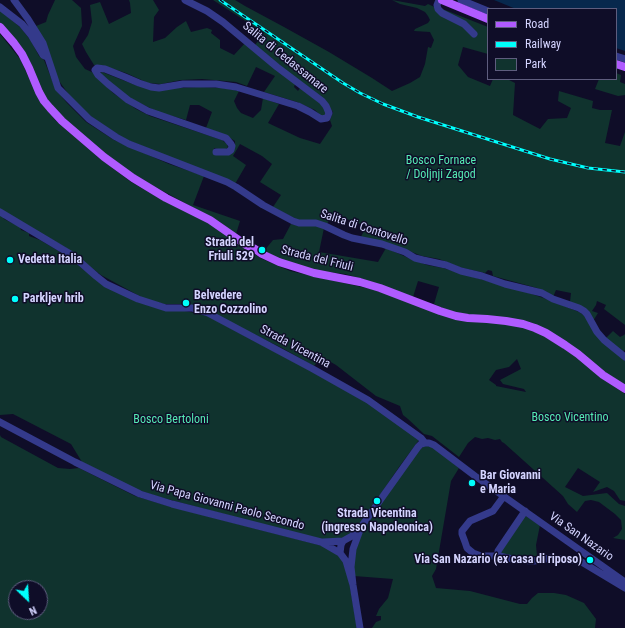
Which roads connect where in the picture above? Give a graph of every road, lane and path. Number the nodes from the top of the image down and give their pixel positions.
1 (14, 0) edge
2 (185, 0) edge
3 (440, 0) edge
4 (461, 0) edge
5 (0, 7) edge
6 (487, 11) edge
7 (487, 19) edge
8 (0, 27) edge
9 (474, 34) dead end
10 (47, 56) junction
11 (216, 152) dead end
12 (0, 212) edge
13 (625, 357) edge
14 (625, 389) edge
15 (0, 422) edge
16 (425, 442) junction
17 (504, 496) junction
18 (525, 511) junction
19 (361, 527) junction
20 (343, 541) junction
21 (321, 542) junction
22 (353, 549) junction
23 (340, 553) junction
24 (499, 556) junction
25 (625, 582) edge
26 (353, 585) junction
27 (625, 588) edge
28 (360, 628) edge

1 - 10 street, Salita di Contovello
2 - 11 street, Salita di Cedassamare
3 - 7 main road
3 - 9 street
4 - 6 street
5 - 10 street
8 - 14 main road, Strada del Friuli
10 - 13 street, Salita di Contovello
12 - 16 street, Strada Vicentina
15 - 21 street, Via Papa Giovanni Paolo Secondo
16 - 17 street, Via San Nazario
16 - 19 street
17 - 18 street, Via San Nazario
17 - 24 street, Via San Nazario
18 - 24 street
18 - 25 street, Via San Nazario
19 - 20 street
19 - 22 street
20 - 21 street, Via Papa Giovanni Paolo Secondo
20 - 22 street
20 - 23 street
21 - 23 street, Via Papa Giovanni Paolo Secondo
22 - 23 street
22 - 26 street
23 - 26 street
24 - 27 street, Via San Nazario
26 - 28 street

